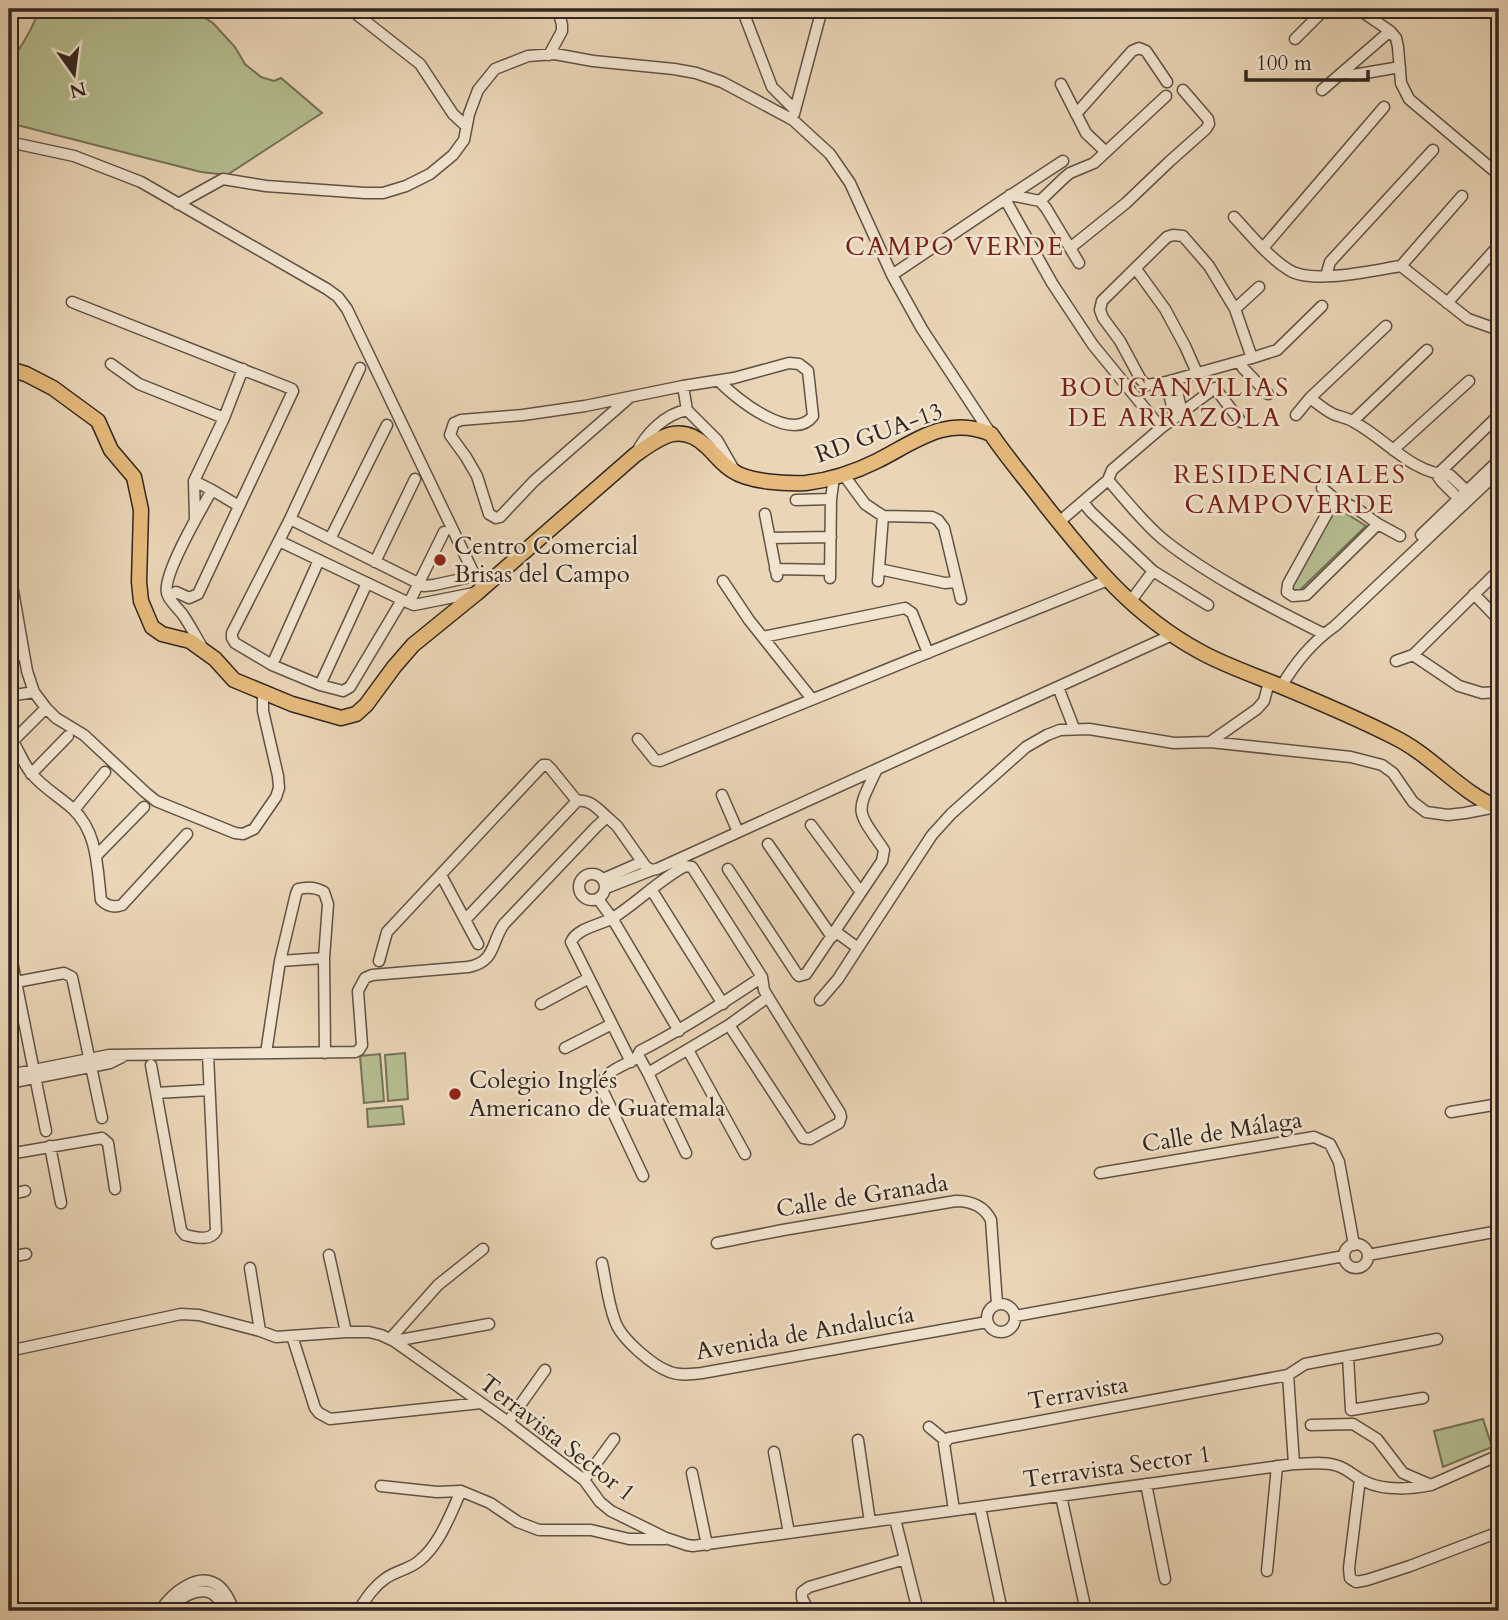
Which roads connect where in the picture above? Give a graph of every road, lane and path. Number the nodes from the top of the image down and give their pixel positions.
1 (348, 9) edge
2 (558, 9) edge
3 (742, 9) edge
4 (822, 9) edge
5 (1325, 9) edge
6 (1358, 9) edge
7 (1390, 31) junction
8 (1295, 39) dead end
9 (549, 55) junction
10 (1400, 67) junction
11 (1343, 72) junction
12 (1167, 82) dead end
13 (1061, 84) dead end
14 (1183, 90) dead end
15 (1322, 90) dead end
16 (1166, 96) dead end
17 (1384, 107) dead end
18 (1076, 114) junction
19 (794, 115) junction
20 (466, 126) junction
21 (9, 142) edge
22 (1433, 150) dead end
23 (1106, 152) junction
24 (1063, 161) dead end
25 (1499, 174) edge
26 (1024, 186) junction
27 (1462, 196) dead end
28 (1008, 197) junction
29 (1044, 197) junction
30 (177, 204) junction
31 (1234, 218) dead end
32 (1499, 245) edge
33 (1070, 248) junction
34 (1263, 248) junction
35 (1079, 263) dead end
36 (1401, 266) junction
37 (1136, 269) junction
38 (892, 275) junction
39 (1326, 276) junction
40 (1259, 287) dead end
41 (72, 302) dead end
42 (1447, 303) junction
43 (1322, 306) dead end
44 (1235, 309) junction
45 (1385, 326) dead end
46 (1499, 330) edge
47 (1427, 350) dead end
48 (1252, 358) junction
49 (1240, 362) junction
50 (111, 364) dead end
51 (360, 368) dead end
52 (9, 369) edge
53 (243, 369) junction
54 (1197, 373) junction
55 (719, 381) junction
56 (1170, 381) junction
57 (1469, 381) dead end
58 (678, 387) junction
59 (1268, 394) dead end
60 (630, 397) junction
61 (1310, 398) junction
62 (682, 411) junction
63 (1178, 415) junction
64 (1296, 415) dead end
65 (1499, 415) edge
66 (224, 418) junction
67 (1353, 421) junction
68 (1241, 422) dead end
69 (387, 425) dead end
70 (1161, 428) junction
71 (991, 434) junction
72 (1394, 450) junction
73 (635, 455) junction
74 (1499, 460) edge
75 (1499, 471) edge
76 (736, 474) junction
77 (838, 475) junction
78 (1437, 475) junction
79 (415, 479) dead end
80 (1108, 480) junction
81 (194, 481) junction
82 (1322, 488) dead end
83 (212, 490) junction
84 (1465, 497) junction
85 (831, 499) junction
86 (1335, 499) junction
87 (796, 500) dead end
88 (1083, 502) junction
89 (239, 506) junction
90 (765, 514) dead end
91 (883, 516) junction
92 (290, 519) junction
93 (195, 521) junction
94 (1059, 522) junction
95 (1378, 524) junction
96 (444, 532) dead end
97 (1400, 536) dead end
98 (831, 537) junction
99 (770, 538) junction
100 (330, 539) junction
101 (279, 541) junction
102 (319, 561) junction
103 (375, 562) junction
104 (9, 568) edge
105 (1499, 570) edge
106 (1153, 571) junction
107 (1108, 580) junction
108 (723, 581) dead end
109 (957, 582) junction
110 (367, 583) junction
111 (479, 584) junction
112 (421, 585) junction
113 (1290, 594) junction
114 (1474, 594) junction
115 (169, 598) junction
116 (961, 600) dead end
117 (405, 602) junction
118 (1130, 602) junction
119 (425, 603) junction
120 (12, 605) edge
121 (1208, 605) dead end
122 (1279, 611) junction
123 (1499, 620) edge
124 (1324, 634) junction
125 (1172, 635) junction
126 (763, 637) junction
127 (204, 651) junction
128 (928, 653) junction
129 (23, 654) junction
130 (1413, 655) junction
131 (9, 657) edge
132 (1396, 662) dead end
133 (272, 665) junction
134 (1275, 684) junction
135 (320, 685) junction
136 (1058, 687) junction
137 (262, 691) junction
138 (34, 692) junction
139 (1499, 692) edge
140 (9, 696) edge
141 (812, 699) junction
142 (46, 708) junction
143 (1074, 728) junction
144 (68, 736) dead end
145 (11, 739) edge
146 (638, 740) dead end
147 (1210, 742) junction
148 (877, 769) junction
149 (106, 772) dead end
150 (31, 774) junction
151 (722, 795) dead end
152 (577, 801) junction
153 (144, 807) dead end
154 (1498, 808) edge
155 (74, 810) junction
156 (607, 817) junction
157 (811, 825) dead end
158 (738, 832) junction
159 (187, 834) dead end
160 (768, 844) dead end
161 (96, 856) junction
162 (642, 862) junction
163 (728, 869) dead end
164 (652, 870) junction
165 (441, 875) junction
166 (605, 884) junction
167 (651, 889) junction
168 (860, 891) junction
169 (598, 899) junction
170 (612, 918) junction
171 (465, 920) junction
172 (834, 934) junction
173 (478, 943) dead end
174 (9, 947) edge
175 (858, 948) junction
176 (324, 958) junction
177 (280, 961) junction
178 (379, 961) dead end
179 (761, 977) junction
180 (589, 978) junction
181 (16, 982) junction
182 (768, 997) junction
183 (820, 1000) dead end
184 (541, 1004) dead end
185 (723, 1004) junction
186 (612, 1024) junction
187 (729, 1025) junction
188 (679, 1031) junction
189 (565, 1048) dead end
190 (688, 1050) junction
191 (266, 1053) junction
192 (325, 1053) junction
193 (208, 1054) junction
194 (635, 1059) junction
195 (90, 1063) junction
196 (151, 1065) dead end
197 (34, 1073) junction
198 (648, 1073) junction
199 (9, 1074) edge
200 (9, 1083) edge
201 (209, 1090) junction
202 (156, 1093) junction
203 (1499, 1104) edge
204 (1457, 1111) dead end
205 (102, 1118) dead end
206 (46, 1131) dead end
207 (50, 1146) junction
208 (686, 1153) dead end
209 (9, 1154) edge
210 (745, 1154) dead end
211 (1100, 1173) dead end
212 (643, 1175) dead end
213 (115, 1189) dead end
214 (25, 1191) dead end
215 (9, 1195) edge
216 (61, 1203) dead end
217 (1499, 1231) edge
218 (717, 1243) dead end
219 (1354, 1245) junction
220 (483, 1249) dead end
221 (26, 1254) dead end
222 (329, 1255) dead end
223 (1368, 1255) junction
224 (1344, 1256) junction
225 (9, 1257) edge
226 (250, 1268) dead end
227 (603, 1268) dead end
228 (997, 1304) junction
229 (1015, 1316) junction
230 (987, 1322) junction
231 (489, 1324) dead end
232 (260, 1331) junction
233 (346, 1332) junction
234 (292, 1336) junction
235 (1437, 1339) dead end
236 (392, 1340) junction
237 (18, 1349) dead end
238 (1348, 1356) junction
239 (545, 1370) dead end
240 (1288, 1375) junction
241 (1423, 1398) dead end
242 (481, 1403) junction
243 (508, 1422) junction
244 (1311, 1424) dead end
245 (929, 1427) dead end
246 (614, 1439) dead end
247 (858, 1440) dead end
248 (946, 1441) junction
249 (774, 1452) dead end
250 (1499, 1455) edge
251 (1294, 1464) junction
252 (1277, 1466) junction
253 (692, 1473) dead end
254 (1360, 1479) junction
255 (584, 1480) junction
256 (1146, 1484) junction
257 (1431, 1485) junction
258 (381, 1486) dead end
259 (461, 1491) junction
260 (1061, 1496) junction
261 (980, 1507) junction
262 (954, 1510) junction
263 (895, 1518) junction
264 (870, 1522) junction
265 (1499, 1532) edge
266 (789, 1533) junction
267 (666, 1538) junction
268 (707, 1545) junction
269 (905, 1559) junction
270 (1267, 1571) dead end
271 (1165, 1579) dead end
272 (160, 1611) edge
273 (167, 1611) edge
274 (226, 1611) edge
275 (234, 1611) edge
276 (358, 1611) edge
277 (809, 1611) edge
278 (918, 1611) edge
279 (1002, 1611) edge
280 (1086, 1611) edge

1 - 20 street
2 - 9 street
3 - 19 street
4 - 19 street
5 - 8 street
6 - 7 street
7 - 10 street
7 - 11 street
9 - 19 street
9 - 20 street
10 - 11 street
10 - 25 street
11 - 15 street
12 - 18 street
13 - 18 street
14 - 33 street
16 - 23 street
17 - 34 street
18 - 23 street
19 - 38 street
20 - 30 street
21 - 30 street
22 - 39 street
23 - 29 street
24 - 26 street
26 - 28 street
26 - 29 street
27 - 36 street
28 - 29 street
28 - 38 street
28 - 70 street
29 - 33 street
30 - 111 street
31 - 34 street
32 - 42 street
33 - 35 street
34 - 39 street
36 - 39 street
36 - 42 street
37 - 44 street
37 - 54 street
37 - 56 street
38 - 71 street
40 - 44 street
41 - 53 street
42 - 46 street
43 - 48 street
44 - 48 street
45 - 61 street
47 - 67 street
48 - 49 street
49 - 54 street
49 - 59 street
50 - 66 street
51 - 92 street
52 - 127 main road, RD GUA-13
53 - 66 street
53 - 89 street
54 - 56 street
55 - 55 street
55 - 58 street
56 - 63 street
57 - 72 street
58 - 60 street
58 - 62 street
60 - 60 street
61 - 64 street
61 - 67 street
62 - 73 street
62 - 76 street
63 - 68 street
63 - 70 street
65 - 78 street
66 - 81 street
67 - 72 street
69 - 100 street
70 - 80 street
71 - 77 main road, RD GUA-13
71 - 94 main road
72 - 78 street
73 - 76 main road, RD GUA-13
73 - 111 main road, RD GUA-13
74 - 84 street
75 - 84 street
76 - 77 main road, RD GUA-13
77 - 85 street
77 - 91 street
78 - 84 street
79 - 103 street
80 - 88 street
80 - 122 street
81 - 83 street
81 - 93 street
82 - 86 street
83 - 89 street
83 - 93 street
84 - 124 street
85 - 87 street
85 - 98 street
86 - 95 street
86 - 113 street
88 - 94 street
88 - 106 street
89 - 115 street
90 - 99 street
91 - 109 street
91 - 109 street
92 - 100 street
92 - 101 street
93 - 115 street
94 - 107 main road
95 - 97 street
95 - 113 street
96 - 112 street
98 - 99 street
98 - 99 street
100 - 103 street
101 - 102 street
101 - 133 street
102 - 110 street
102 - 133 street
103 - 112 street
104 - 120 street
105 - 114 street
106 - 118 street
106 - 121 street
107 - 118 main road
107 - 128 street
108 - 126 street
109 - 116 street
110 - 117 street
110 - 135 street
111 - 112 street
111 - 119 street
111 - 137 main road, RD GUA-13
112 - 117 street
112 - 119 street
113 - 122 street
114 - 123 street
114 - 130 street
115 - 127 street
117 - 119 street
117 - 135 street
118 - 125 main road
120 - 129 street
122 - 124 street
124 - 134 street
125 - 134 main road
125 - 136 street
126 - 128 street
126 - 141 street
127 - 137 main road, RD GUA-13
128 - 141 street
129 - 131 street
129 - 138 street
130 - 132 street
130 - 139 street
133 - 135 street
134 - 147 street
134 - 154 main road
136 - 143 street
136 - 148 street
137 - 142 street
138 - 140 street
138 - 142 street
141 - 146 street
142 - 145 street
143 - 147 street
143 - 175 street
144 - 150 street
145 - 150 street
147 - 154 street
148 - 158 street
148 - 168 street
149 - 155 street
150 - 155 street
151 - 158 street
152 - 156 street
152 - 165 street
152 - 171 street
153 - 161 street
155 - 161 street
156 - 162 street
156 - 192 street
157 - 168 street
158 - 164 street
159 - 161 street
160 - 172 street
162 - 164 street
162 - 166 street
163 - 172 street
164 - 166 street
165 - 171 street
165 - 178 street
166 - 169 street
166 - 169 street
167 - 170 street
167 - 179 street
167 - 185 street
168 - 172 street
169 - 170 street
170 - 180 street
170 - 188 street
171 - 173 street
172 - 175 street
174 - 181 street
175 - 183 street
176 - 177 street
176 - 177 street
176 - 192 street
177 - 191 street
179 - 182 street
179 - 185 street
180 - 184 street
180 - 186 street
181 - 195 street
181 - 197 street
182 - 187 street
182 - 187 street
185 - 188 street
186 - 189 street
186 - 194 street
187 - 190 street
188 - 194 street
190 - 198 street
190 - 210 street
191 - 192 street
191 - 193 street
193 - 195 street
193 - 201 street
194 - 198 street
194 - 212 street
195 - 197 street
195 - 205 street
196 - 202 street
197 - 199 street
197 - 200 street
197 - 206 street
198 - 208 street
201 - 202 street
201 - 202 street
203 - 204 street
207 - 209 street
207 - 213 street
207 - 216 street
211 - 219 street, Calle de Málaga
214 - 215 street
217 - 223 street
218 - 228 street, Calle de Granada
219 - 223 street
219 - 224 street
220 - 236 street
221 - 225 street
222 - 233 street
223 - 224 street
224 - 229 street
226 - 232 street
227 - 230 street, Avenida de Andalucía
228 - 229 street
228 - 230 street
229 - 230 street
231 - 236 street
232 - 234 street, Terravista Sector 1
232 - 237 street, Terravista Sector 1
233 - 234 street, Terravista Sector 1
233 - 236 street, Terravista Sector 1
234 - 242 street
235 - 238 street, Terravista
236 - 242 street, Terravista Sector 1
238 - 240 street, Terravista
238 - 241 street
239 - 243 street
240 - 248 street, Terravista
240 - 251 street
242 - 243 street, Terravista Sector 1
243 - 255 street, Terravista Sector 1
244 - 257 street
245 - 248 street
246 - 255 street
247 - 264 street
248 - 262 street
249 - 266 street
250 - 257 street
251 - 252 street, Terravista Sector 1
251 - 254 street
252 - 256 street, Terravista Sector 1
252 - 270 street
253 - 268 street
254 - 257 street
254 - 265 street
255 - 267 street, Terravista Sector 1
256 - 260 street, Terravista Sector 1
256 - 271 street
258 - 259 street
259 - 267 street
259 - 276 street
260 - 261 street, Terravista Sector 1
260 - 280 street
261 - 262 street, Terravista Sector 1
261 - 279 street
262 - 263 street, Terravista Sector 1
263 - 264 street, Terravista Sector 1
263 - 269 street
264 - 266 street, Terravista Sector 1
266 - 268 street, Terravista Sector 1
267 - 268 street, Terravista Sector 1
269 - 277 street
269 - 278 street
272 - 275 street
273 - 274 street

